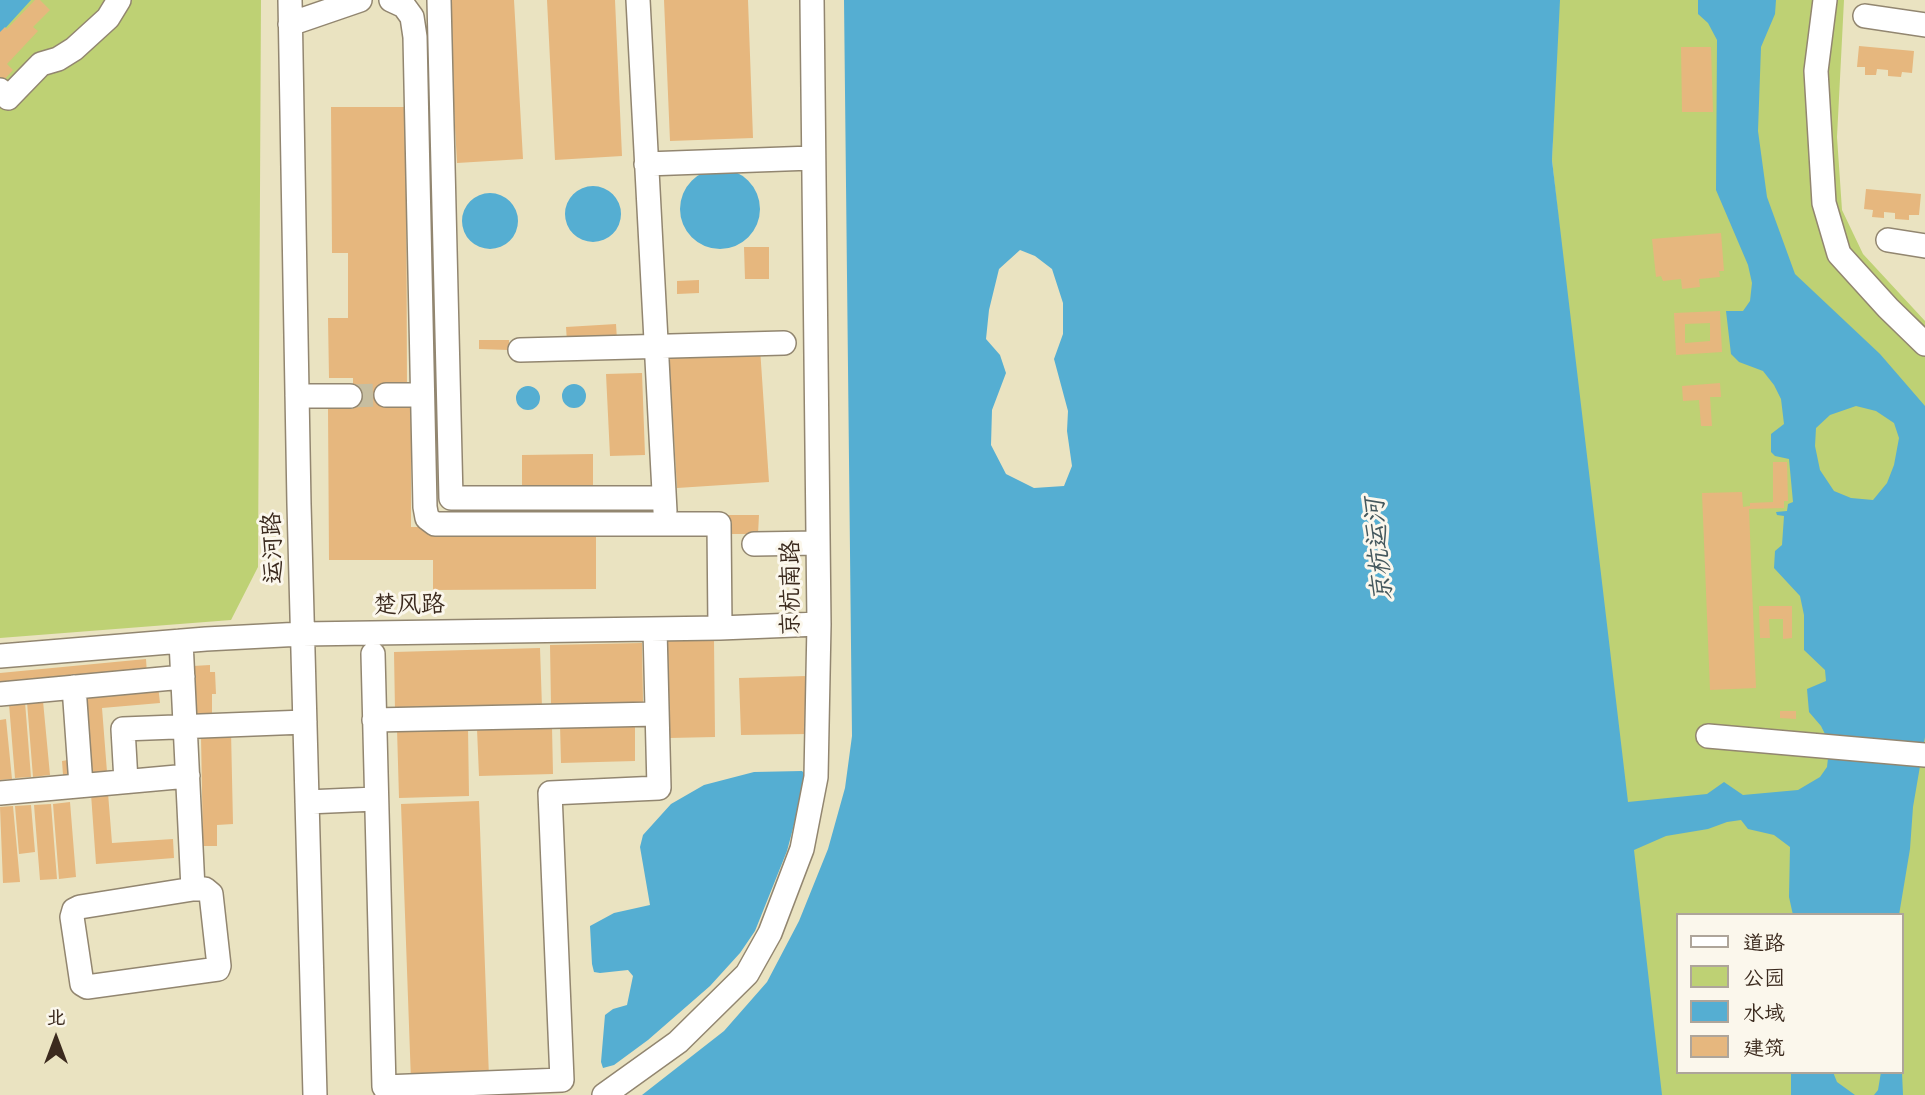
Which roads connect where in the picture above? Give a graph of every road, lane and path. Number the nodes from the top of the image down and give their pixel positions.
1 (119, 0) edge
2 (290, 0) edge
3 (360, 0) edge
4 (391, 0) edge
5 (439, 0) edge
6 (638, 0) edge
7 (812, 0) edge
8 (1825, 0) edge
9 (1865, 16) dead end
10 (290, 24) junction
11 (1925, 25) edge
12 (0, 90) edge
13 (812, 158) junction
14 (646, 164) junction
15 (1888, 240) dead end
16 (1925, 246) edge
17 (784, 342) dead end
18 (1925, 344) edge
19 (656, 346) junction
20 (520, 350) dead end
21 (386, 395) tunnel mouth
22 (422, 395) junction
23 (297, 396) junction
24 (350, 396) tunnel mouth
25 (664, 498) junction
26 (666, 524) junction
27 (818, 543) junction
28 (754, 544) dead end
29 (819, 624) junction
30 (720, 628) junction
31 (655, 629) junction
32 (302, 634) junction
33 (181, 641) junction
34 (373, 654) dead end
35 (0, 656) edge
36 (183, 677) junction
37 (74, 687) junction
38 (0, 694) edge
39 (657, 714) junction
40 (374, 720) junction
41 (304, 722) junction
42 (185, 726) junction
43 (1709, 736) dead end
44 (1925, 755) edge
45 (188, 776) junction
46 (126, 781) junction
47 (81, 785) junction
48 (0, 793) edge
49 (376, 799) junction
50 (307, 802) junction
51 (193, 889) junction
52 (315, 1095) edge
53 (604, 1095) edge

1 - 12 street
2 - 10 street, 运河路
3 - 10 street
4 - 22 street
5 - 25 street
6 - 14 street
7 - 13 street, 京杭南路
8 - 18 street
9 - 11 street
10 - 23 street, 运河路
13 - 14 street
13 - 27 street, 京杭南路
14 - 19 street
15 - 16 street
17 - 19 street
19 - 20 street
19 - 25 street
21 - 22 street
22 - 26 street
23 - 24 street
23 - 32 street, 运河路
25 - 26 street
26 - 30 street
27 - 28 street
27 - 29 street, 京杭南路
29 - 30 street, 楚风路
29 - 53 street, 京杭南路
30 - 31 street, 楚风路
31 - 32 street, 楚风路
31 - 39 street
32 - 33 street, 楚风路
32 - 41 street, 运河路
33 - 35 street, 楚风路
33 - 36 street
34 - 40 street
36 - 37 street
36 - 42 street
37 - 38 street
37 - 47 street
39 - 40 street
39 - 49 street
40 - 49 street
41 - 42 street
41 - 50 street, 运河路
42 - 45 street
42 - 46 street
43 - 44 street
45 - 46 street
45 - 51 street
46 - 47 street
47 - 48 street
49 - 50 street
50 - 52 street, 运河路
51 - 51 street

